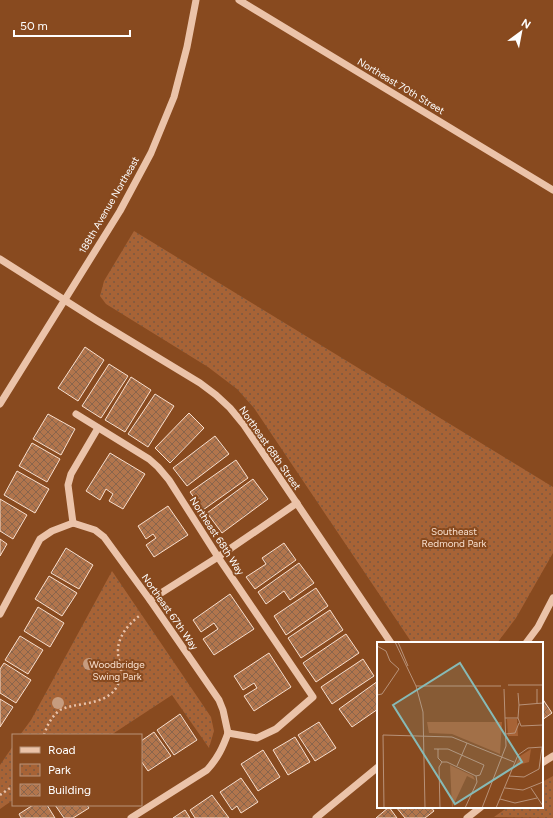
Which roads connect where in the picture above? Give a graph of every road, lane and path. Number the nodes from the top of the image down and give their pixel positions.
1 (196, 0) edge
2 (239, 0) edge
3 (553, 190) edge
4 (0, 259) edge
5 (64, 300) junction
6 (0, 404) edge
7 (76, 414) dead end
8 (98, 428) junction
9 (296, 503) junction
10 (73, 523) junction
11 (218, 557) junction
12 (553, 598) edge
13 (150, 600) junction
14 (0, 614) edge
15 (139, 616) dead end
16 (389, 642) edge
17 (527, 642) edge
18 (228, 733) junction
19 (44, 734) edge
20 (553, 756) edge
21 (543, 762) edge
22 (377, 768) edge
23 (12, 787) edge
24 (0, 795) edge
25 (480, 808) edge
26 (131, 818) edge
27 (316, 818) edge
28 (467, 818) edge

1 - 5 street, 188th Avenue Northeast
2 - 3 street, Northeast 70th Street
4 - 5 street, Northeast 68th Street
5 - 6 street, 188th Avenue Northeast
5 - 9 street, Northeast 68th Street
7 - 8 street, Northeast 68th Way
8 - 10 street
8 - 11 street, Northeast 68th Way
9 - 11 street
9 - 16 street, Northeast 68th Street
10 - 13 street, Northeast 67th Way
10 - 14 street
11 - 13 street
11 - 18 street, Northeast 68th Way
12 - 17 street
13 - 18 street, Northeast 67th Way
15 - 19 path
18 - 26 street
20 - 21 street
22 - 27 street
23 - 24 path
25 - 28 street

